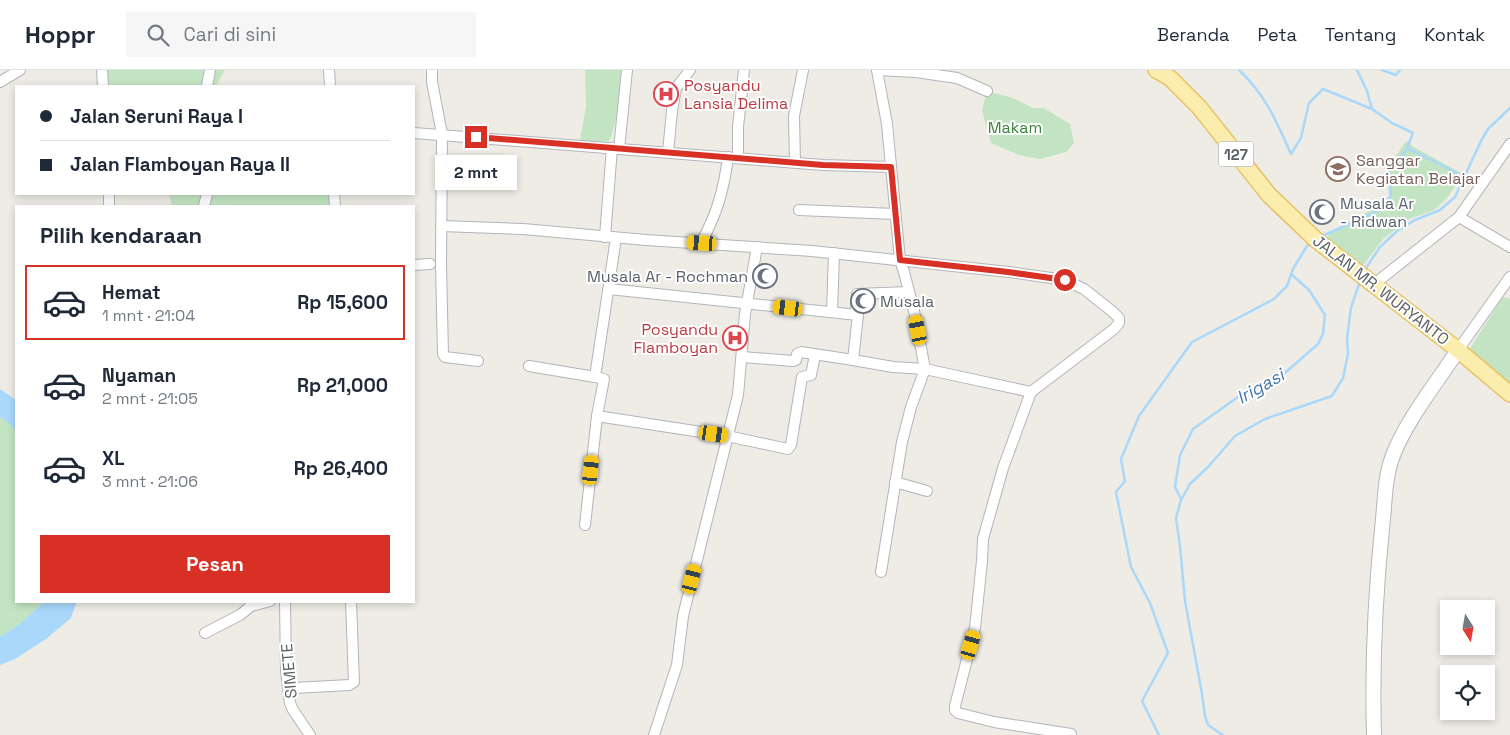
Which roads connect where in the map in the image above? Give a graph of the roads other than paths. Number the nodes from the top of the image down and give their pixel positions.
1 (20, 70) edge
2 (102, 70) edge
3 (210, 70) edge
4 (330, 70) edge
5 (432, 70) edge
6 (627, 70) edge
7 (690, 70) edge
8 (744, 70) edge
9 (803, 70) edge
10 (877, 70) edge
11 (1156, 70) edge
12 (0, 82) edge
13 (103, 85) edge
14 (207, 85) edge
15 (330, 85) edge
16 (987, 92) dead end
17 (415, 133) edge
18 (442, 134) junction
19 (1509, 146) edge
20 (615, 149) junction
21 (668, 152) junction
22 (733, 157) junction
23 (795, 162) junction
24 (891, 167) junction
25 (798, 210) dead end
26 (895, 214) junction
27 (1459, 216) junction
28 (441, 226) junction
29 (610, 237) junction
30 (702, 243) junction
31 (756, 247) junction
32 (1510, 248) edge
33 (834, 253) junction
34 (900, 260) junction
35 (430, 264) dead end
36 (415, 265) edge
37 (1510, 277) edge
38 (1373, 285) junction
39 (609, 289) junction
40 (909, 292) junction
41 (748, 302) junction
42 (832, 312) junction
43 (856, 314) junction
44 (1458, 350) junction
45 (814, 355) junction
46 (742, 357) junction
47 (853, 360) junction
48 (478, 361) dead end
49 (530, 366) dead end
50 (925, 369) junction
51 (595, 377) junction
52 (1031, 392) junction
53 (1510, 394) edge
54 (597, 416) junction
55 (727, 436) junction
56 (895, 482) junction
57 (927, 491) dead end
58 (585, 525) dead end
59 (881, 572) dead end
60 (285, 603) edge
61 (351, 603) edge
62 (250, 604) edge
63 (205, 633) dead end
64 (294, 688) dead end
65 (1072, 734) edge
66 (310, 735) edge
67 (654, 735) edge
68 (1374, 735) edge

1 - 12 street
2 - 13 street
3 - 14 street
4 - 15 street
5 - 18 street
6 - 20 street
7 - 21 street
8 - 22 street
9 - 23 street
10 - 16 street
10 - 24 street
11 - 38 main road, JALAN MR. WURYANTO / 127
17 - 18 street
18 - 20 street
18 - 28 street
19 - 27 street
20 - 21 street
20 - 29 street
21 - 22 street
22 - 23 street
22 - 30 street
23 - 24 street
24 - 26 street
25 - 26 street
26 - 34 street
27 - 32 street
27 - 38 street
28 - 29 street
28 - 48 street
29 - 30 street
29 - 39 street
30 - 31 street
31 - 33 street
31 - 41 street
33 - 34 street
33 - 42 street
34 - 40 street
34 - 52 street
35 - 36 street
37 - 44 street
38 - 44 main road, JALAN MR. WURYANTO / 127
39 - 41 street
39 - 51 street
40 - 43 street
40 - 50 street
41 - 42 street
41 - 46 street
42 - 43 street
43 - 47 street
44 - 53 main road, JALAN MR. WURYANTO / 127
44 - 68 main road
45 - 46 street
45 - 47 street
45 - 55 street
46 - 55 street
47 - 50 street
49 - 51 street
50 - 52 street
50 - 56 street
51 - 54 street
52 - 65 street
54 - 55 street
54 - 58 street
55 - 67 street
56 - 57 street
56 - 59 street
60 - 66 street, SIMETE
61 - 64 street
62 - 63 street

